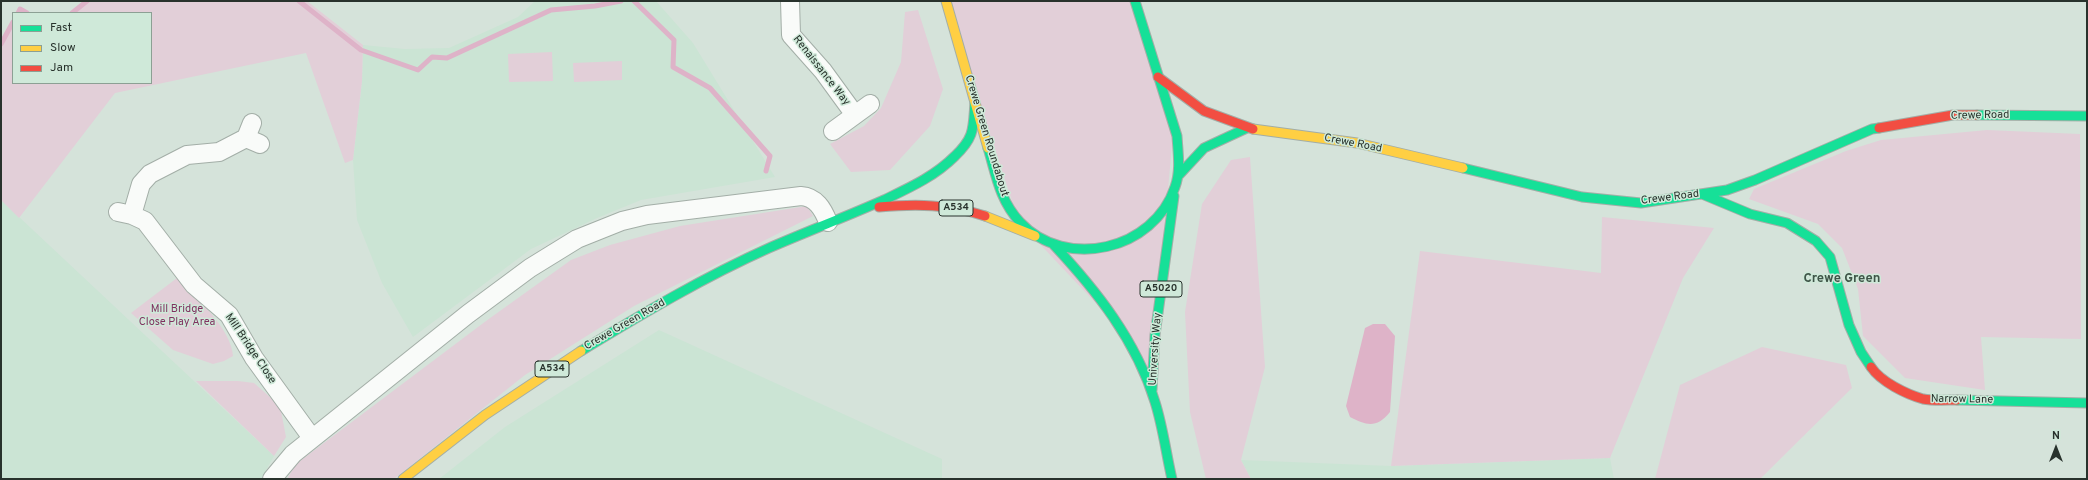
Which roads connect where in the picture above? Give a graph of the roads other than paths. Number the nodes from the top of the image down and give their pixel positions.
1 (790, 1) edge
2 (946, 1) edge
3 (1135, 1) edge
4 (1158, 77) junction
5 (975, 101) junction
6 (870, 104) dead end
7 (856, 115) junction
8 (2087, 116) edge
9 (1247, 128) junction
10 (833, 131) dead end
11 (253, 135) dead end
12 (1177, 181) junction
13 (1702, 194) junction
14 (868, 207) junction
15 (828, 222) junction
16 (1040, 238) junction
17 (1053, 244) junction
18 (1152, 394) junction
19 (2087, 402) edge
20 (312, 438) junction
21 (272, 479) edge
22 (403, 479) edge
23 (1172, 479) edge

1 - 7 street, Renaissance Way
2 - 5 main road, Crewe Green Roundabout
3 - 4 main road
4 - 9 main road, Crewe Road
4 - 12 main road
5 - 14 main road, Crewe Green Road / A534
5 - 16 main road, Crewe Green Roundabout
6 - 7 street
7 - 10 street
8 - 13 main road, Crewe Road
9 - 12 main road
9 - 13 main road, Crewe Road
11 - 20 street, Mill Bridge Close
12 - 17 main road, Crewe Green Roundabout
12 - 18 main road, University Way / A5020
13 - 19 main road, Narrow Lane
14 - 15 main road, Crewe Green Road / A534
14 - 16 main road, Crewe Green Road / A534
15 - 20 street
15 - 22 main road, Crewe Green Road / A534
16 - 17 main road, Crewe Green Roundabout
17 - 18 main road, University Way / A5020
18 - 23 main road, University Way / A5020
20 - 21 street

